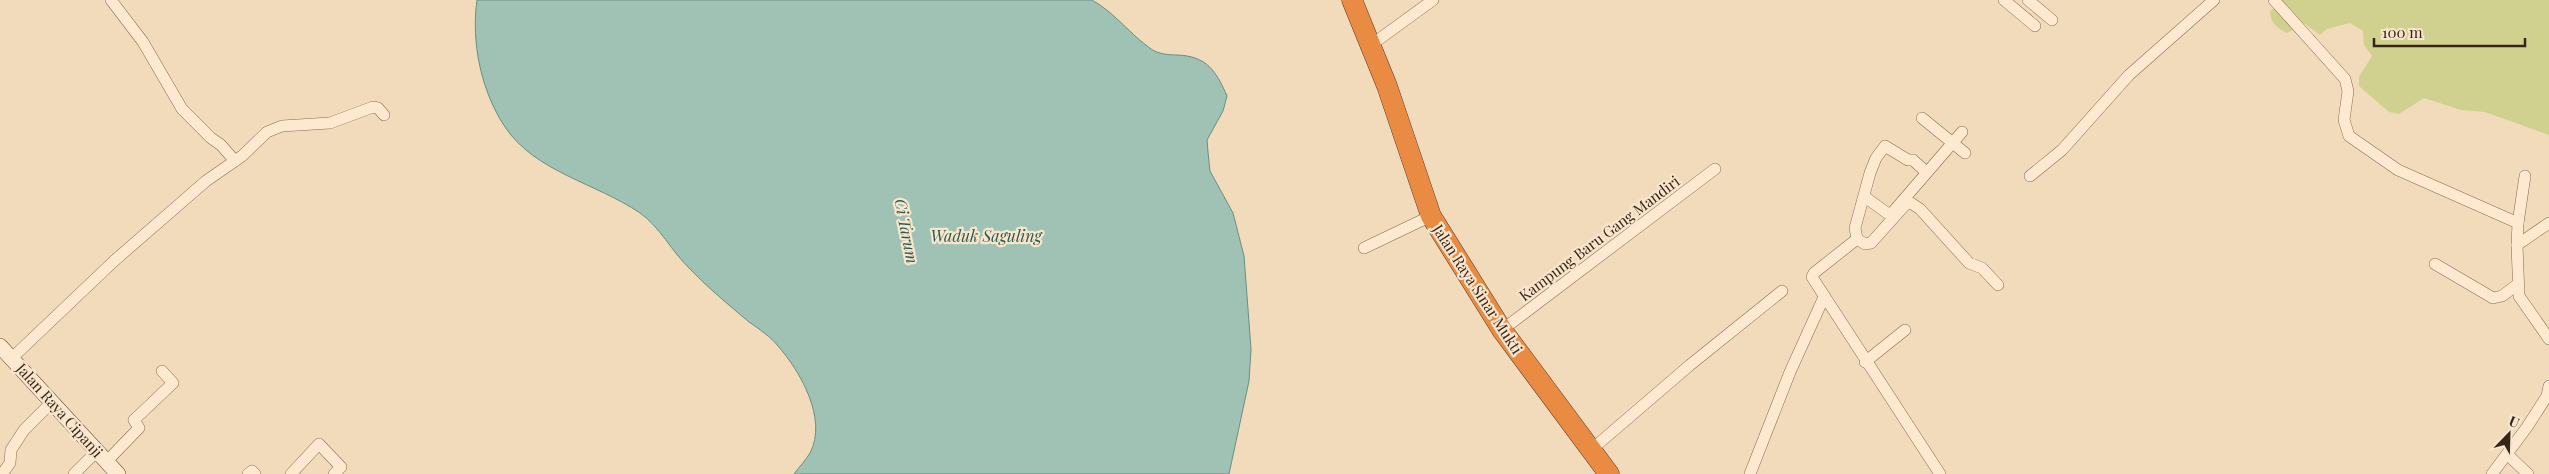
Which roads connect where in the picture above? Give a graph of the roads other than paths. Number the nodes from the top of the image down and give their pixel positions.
1 (111, 0) edge
2 (1352, 0) edge
3 (1433, 0) edge
4 (2004, 0) edge
5 (2028, 0) edge
6 (2214, 0) edge
7 (2274, 0) edge
8 (2052, 20) dead end
9 (2035, 26) dead end
10 (1371, 45) junction
11 (384, 115) dead end
12 (1922, 118) dead end
13 (1962, 132) dead end
14 (1951, 143) junction
15 (1964, 153) dead end
16 (235, 161) junction
17 (1715, 169) dead end
18 (1926, 172) junction
19 (2030, 176) dead end
20 (2525, 176) dead end
21 (1865, 197) junction
22 (1431, 216) junction
23 (2518, 223) junction
24 (2549, 223) edge
25 (1856, 239) junction
26 (2517, 245) junction
27 (1364, 248) dead end
28 (2436, 264) dead end
29 (2518, 284) junction
30 (1998, 285) dead end
31 (1782, 291) dead end
32 (1824, 297) junction
33 (1502, 330) junction
34 (1905, 330) dead end
35 (2549, 339) edge
36 (0, 346) edge
37 (12, 358) junction
38 (1865, 362) junction
39 (162, 371) dead end
40 (2548, 393) edge
41 (52, 402) junction
42 (1590, 450) junction
43 (2508, 455) junction
44 (102, 456) junction
45 (2, 474) edge
46 (74, 474) edge
47 (118, 474) edge
48 (248, 474) edge
49 (254, 474) edge
50 (291, 474) edge
51 (334, 474) edge
52 (1608, 474) edge
53 (1750, 474) edge
54 (1940, 474) edge
55 (2492, 474) edge
56 (2528, 474) edge

1 - 16 street
2 - 10 highway, Jalan Raya Sinar Mukti
3 - 10 street
4 - 9 street
5 - 8 street
6 - 19 street
7 - 23 street
10 - 22 highway, Jalan Raya Sinar Mukti
11 - 16 street
12 - 14 street
13 - 14 street
14 - 15 street
14 - 18 street
16 - 37 street
17 - 33 street, Kampung Baru Gang Mandiri
18 - 21 street
18 - 21 street
20 - 23 street
21 - 25 street
22 - 27 street
22 - 33 highway, Jalan Raya Sinar Mukti
23 - 26 street
24 - 26 street
25 - 30 street
25 - 32 street
26 - 29 street
28 - 29 street
29 - 35 street
31 - 42 street
32 - 38 street
32 - 53 street
33 - 42 highway, Jalan Raya Sinar Mukti
34 - 38 street
36 - 37 main road, Jalan Raya Cipanji
37 - 41 main road, Jalan Raya Cipanji
38 - 54 street
39 - 44 street
40 - 43 street
41 - 44 main road, Jalan Raya Cipanji
41 - 45 street
42 - 52 highway, Jalan Raya Sinar Mukti
43 - 55 street
43 - 56 street
44 - 46 street
44 - 47 main road, Jalan Raya Cipanji
48 - 49 street
50 - 51 street

